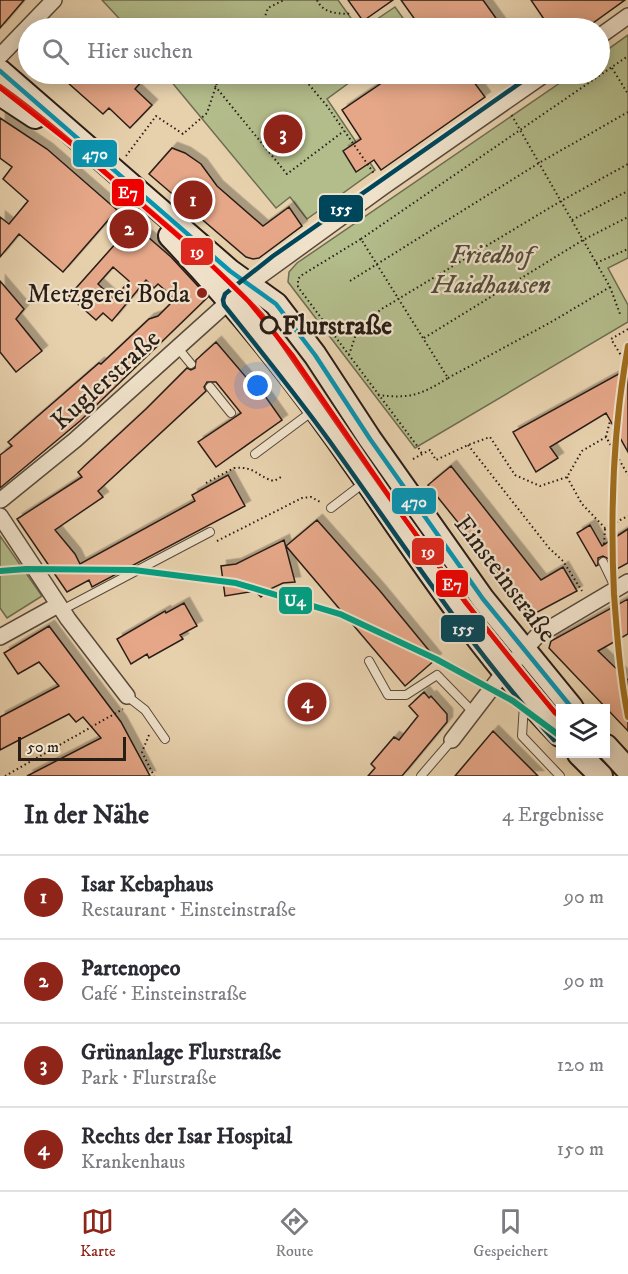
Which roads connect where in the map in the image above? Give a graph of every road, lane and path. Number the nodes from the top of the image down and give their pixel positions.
1 (54, 0) edge
2 (284, 0) edge
3 (317, 0) edge
4 (350, 11) dead end
5 (628, 16) edge
6 (37, 18) edge
7 (265, 18) edge
8 (610, 29) edge
9 (18, 37) edge
10 (0, 56) edge
11 (628, 56) edge
12 (612, 67) joint
13 (0, 71) edge
14 (308, 84) edge
15 (530, 84) edge
16 (587, 84) edge
17 (215, 86) joint
18 (0, 94) edge
19 (628, 94) edge
20 (504, 102) junction
21 (628, 112) edge
22 (520, 130) junction
23 (344, 131) junction
24 (539, 163) junction
25 (628, 164) edge
26 (117, 172) junction
27 (383, 187) junction
28 (628, 191) edge
29 (561, 201) junction
30 (628, 217) edge
31 (572, 220) junction
32 (360, 239) junction
33 (583, 240) junction
34 (628, 249) edge
35 (596, 263) junction
36 (378, 264) junction
37 (350, 281) dead end
38 (610, 287) junction
39 (240, 292) junction
40 (399, 298) junction
41 (620, 314) dead end
42 (628, 328) edge
43 (424, 338) junction
44 (177, 347) junction
45 (628, 353) edge
46 (349, 355) junction
47 (191, 364) dead end
48 (448, 378) junction
49 (210, 387) dead end
50 (378, 395) junction
51 (314, 410) junction
52 (231, 413) dead end
53 (610, 421) dead end
54 (606, 437) junction
55 (468, 445) junction
56 (255, 454) dead end
57 (422, 454) junction
58 (413, 459) dead end
59 (628, 461) edge
60 (622, 464) junction
61 (628, 475) edge
62 (283, 476) dead end
63 (567, 477) junction
64 (367, 481) junction
65 (206, 483) dead end
66 (1, 500) edge
67 (331, 508) joint
68 (0, 516) edge
69 (628, 516) edge
70 (605, 528) junction
71 (210, 532) dead end
72 (213, 543) dead end
73 (604, 544) dead end
74 (603, 562) dead end
75 (575, 578) dead end
76 (622, 586) edge
77 (60, 608) junction
78 (0, 637) edge
79 (523, 649) junction
80 (369, 662) dead end
81 (504, 673) junction
82 (522, 693) junction
83 (126, 702) junction
84 (569, 704) edge
85 (473, 712) junction
86 (154, 721) junction
87 (556, 730) edge
88 (165, 739) dead end
89 (452, 741) joint
90 (610, 750) edge
91 (584, 758) edge
92 (628, 770) edge
93 (5, 776) edge
94 (154, 776) edge
95 (421, 776) edge
96 (560, 776) edge
97 (601, 776) edge

1 - 6 street
2 - 7 path
3 - 4 path
5 - 8 street
9 - 10 street
11 - 12 path
12 - 19 path
13 - 26 main road, Einsteinstraße
14 - 23 path
15 - 20 street
16 - 22 path
17 - 23 path
17 - 26 path
18 - 39 main road, Einsteinstraße
20 - 22 path
20 - 27 street
21 - 24 path
22 - 24 path
22 - 32 path
23 - 27 path
24 - 29 path
24 - 36 path
25 - 29 path
26 - 39 main road, Einsteinstraße
27 - 39 street
28 - 31 path
29 - 31 path
29 - 40 path
30 - 33 path
31 - 33 path
32 - 36 path
32 - 46 path
33 - 35 path
33 - 43 path
34 - 35 path
35 - 38 path
36 - 37 path
36 - 40 path
38 - 41 path
38 - 48 path
39 - 44 street, Kuglerstraße
39 - 51 main road, Einsteinstraße
39 - 79 main road, Einsteinstraße
40 - 43 path
40 - 46 path
42 - 45 path
43 - 48 path
44 - 47 lane
44 - 66 street, Kuglerstraße
46 - 50 path
48 - 50 path
49 - 52 lane
50 - 57 path
51 - 56 lane
51 - 64 main road, Einsteinstraße
53 - 54 path
54 - 60 path
54 - 63 path
55 - 57 path
55 - 63 path
55 - 75 path
57 - 58 path
59 - 60 path
60 - 61 path
62 - 65 path
63 - 70 path
64 - 67 lane
64 - 81 main road, Einsteinstraße
67 - 72 path
68 - 77 street
69 - 70 path
70 - 73 path
71 - 77 lane
74 - 76 lane
76 - 79 street
77 - 78 street
77 - 83 street
79 - 81 street
79 - 84 main road, Einsteinstraße
80 - 85 lane
81 - 82 main road, Einsteinstraße
81 - 85 street
82 - 87 main road, Einsteinstraße
82 - 96 lane
83 - 86 lane
83 - 93 path
85 - 89 street
86 - 88 lane
86 - 94 path
89 - 95 lane
90 - 92 main road
91 - 97 main road

